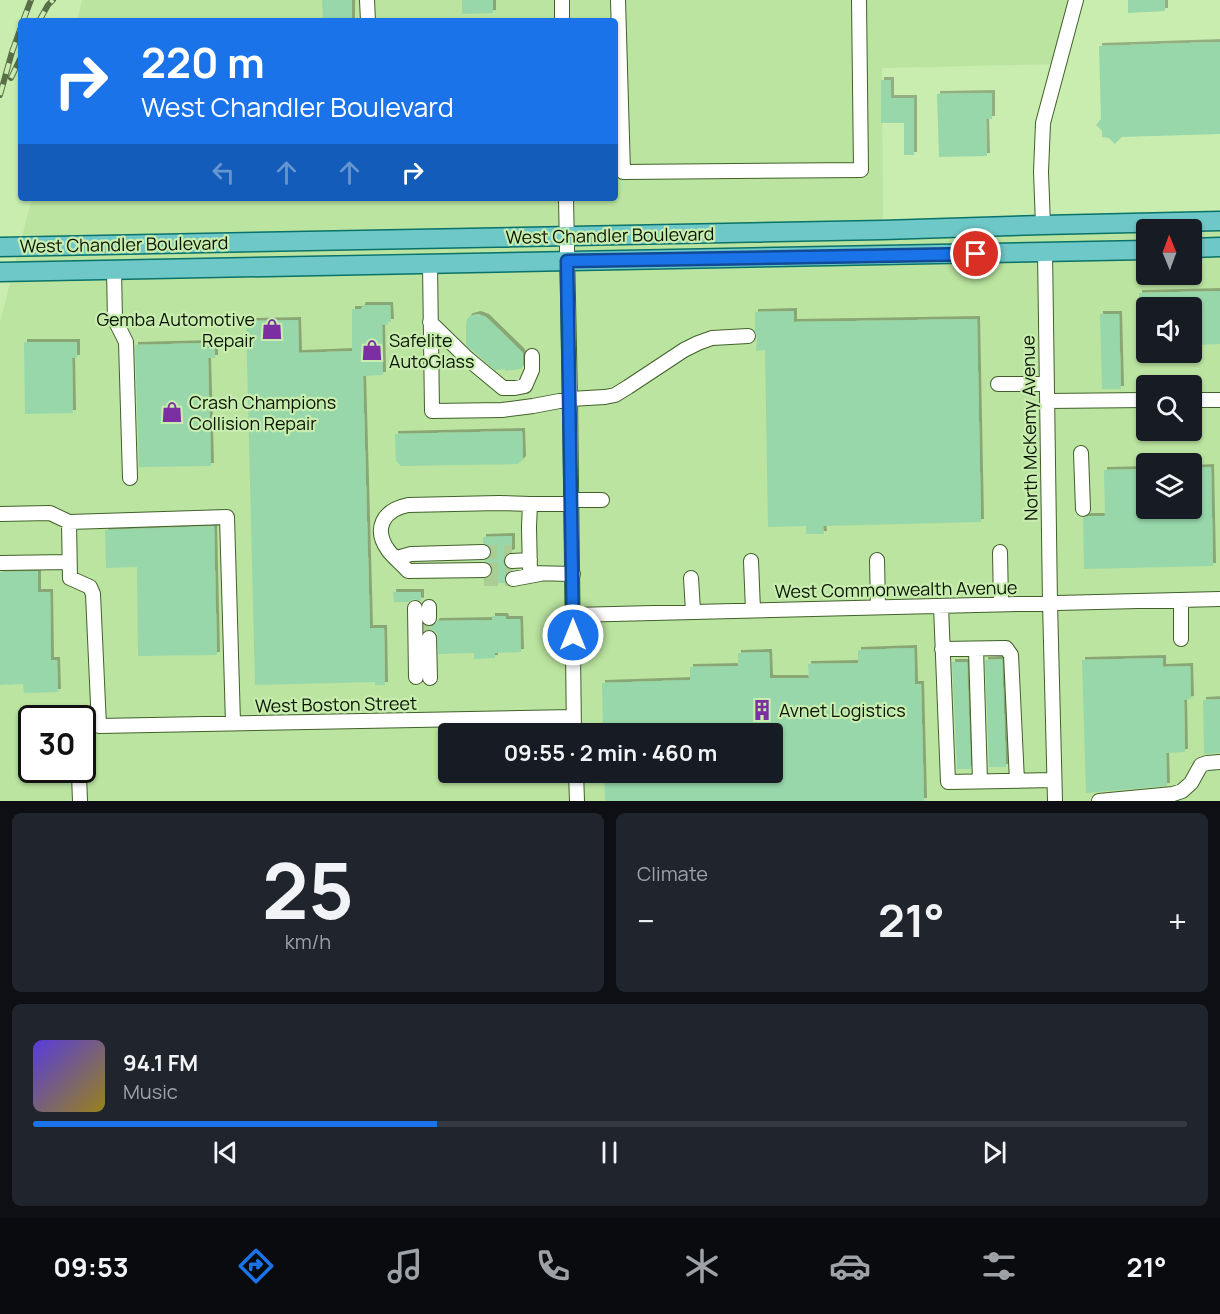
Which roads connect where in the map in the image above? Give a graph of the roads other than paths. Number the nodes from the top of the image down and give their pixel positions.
1 (367, 0) edge
2 (562, 0) edge
3 (618, 0) edge
4 (859, 0) edge
5 (1076, 0) edge
6 (368, 18) edge
7 (562, 18) edge
8 (566, 201) edge
9 (1220, 221) edge
10 (1043, 225) junction
11 (567, 236) junction
12 (201, 242) junction
13 (0, 247) edge
14 (1220, 247) edge
15 (1202, 248) edge
16 (1136, 249) edge
17 (1045, 252) junction
18 (567, 261) junction
19 (430, 264) junction
20 (114, 270) junction
21 (0, 272) edge
22 (430, 322) junction
23 (748, 336) dead end
24 (532, 356) dead end
25 (998, 384) dead end
26 (1047, 384) junction
27 (570, 399) junction
28 (1136, 400) edge
29 (1202, 400) edge
30 (1220, 400) edge
31 (1047, 401) junction
32 (1081, 453) dead end
33 (130, 478) dead end
34 (602, 500) dead end
35 (572, 502) junction
36 (530, 504) junction
37 (1083, 509) dead end
38 (0, 514) edge
39 (69, 522) junction
40 (1000, 552) dead end
41 (397, 558) junction
42 (877, 560) dead end
43 (751, 561) dead end
44 (69, 562) junction
45 (0, 564) edge
46 (533, 564) junction
47 (573, 574) junction
48 (691, 578) dead end
49 (1220, 599) edge
50 (1181, 600) junction
51 (1050, 603) junction
52 (1001, 604) junction
53 (941, 606) junction
54 (878, 607) junction
55 (753, 610) junction
56 (693, 611) junction
57 (424, 612) dead end
58 (573, 615) junction
59 (426, 637) tunnel mouth
60 (1181, 639) dead end
61 (942, 649) junction
62 (976, 649) junction
63 (573, 717) junction
64 (234, 723) junction
65 (573, 723) edge
66 (1220, 762) edge
67 (1054, 780) junction
68 (980, 781) junction
69 (1017, 781) junction
70 (79, 783) edge
71 (576, 783) edge
72 (80, 801) edge
73 (577, 801) edge
74 (1055, 801) edge
75 (1099, 801) edge

1 - 6 street
2 - 7 street
3 - 4 street
5 - 10 street
8 - 11 street
9 - 10 main road, West Chandler Boulevard
10 - 11 main road, West Chandler Boulevard
11 - 12 main road, West Chandler Boulevard
11 - 18 street
12 - 13 main road, West Chandler Boulevard
12 - 20 main road
14 - 15 main road
16 - 17 main road, West Chandler Boulevard
17 - 18 main road, West Chandler Boulevard
17 - 26 street, North McKemy Avenue
18 - 19 main road, West Chandler Boulevard
18 - 27 street
19 - 20 main road, West Chandler Boulevard
19 - 22 street
20 - 21 main road, West Chandler Boulevard
20 - 33 street
22 - 24 street
22 - 27 street
23 - 27 street
25 - 26 street
26 - 31 street, North McKemy Avenue
27 - 35 street
28 - 31 street
29 - 30 street
31 - 51 street, North McKemy Avenue
32 - 37 street
34 - 35 street
35 - 36 street
35 - 47 street
36 - 41 street
36 - 46 street
38 - 39 street
39 - 44 street
39 - 64 street
40 - 52 street
41 - 41 street
42 - 54 street
43 - 55 street
44 - 45 street
44 - 64 street, West Boston Street
46 - 46 street
46 - 47 street
47 - 58 street
48 - 56 street
49 - 50 street, West Commonwealth Avenue
50 - 51 street, West Commonwealth Avenue
50 - 60 street
51 - 52 street, West Commonwealth Avenue
51 - 67 street, North McKemy Avenue
52 - 53 street, West Commonwealth Avenue
53 - 54 street, West Commonwealth Avenue
53 - 61 street
54 - 55 street, West Commonwealth Avenue
55 - 56 street, West Commonwealth Avenue
56 - 58 street, West Commonwealth Avenue
57 - 59 street
58 - 63 street
61 - 62 street
61 - 68 street
62 - 68 street
62 - 69 street
63 - 64 street, West Boston Street
63 - 65 street
66 - 75 street
67 - 69 street
67 - 74 street, North McKemy Avenue
68 - 69 street
70 - 72 street
71 - 73 street

